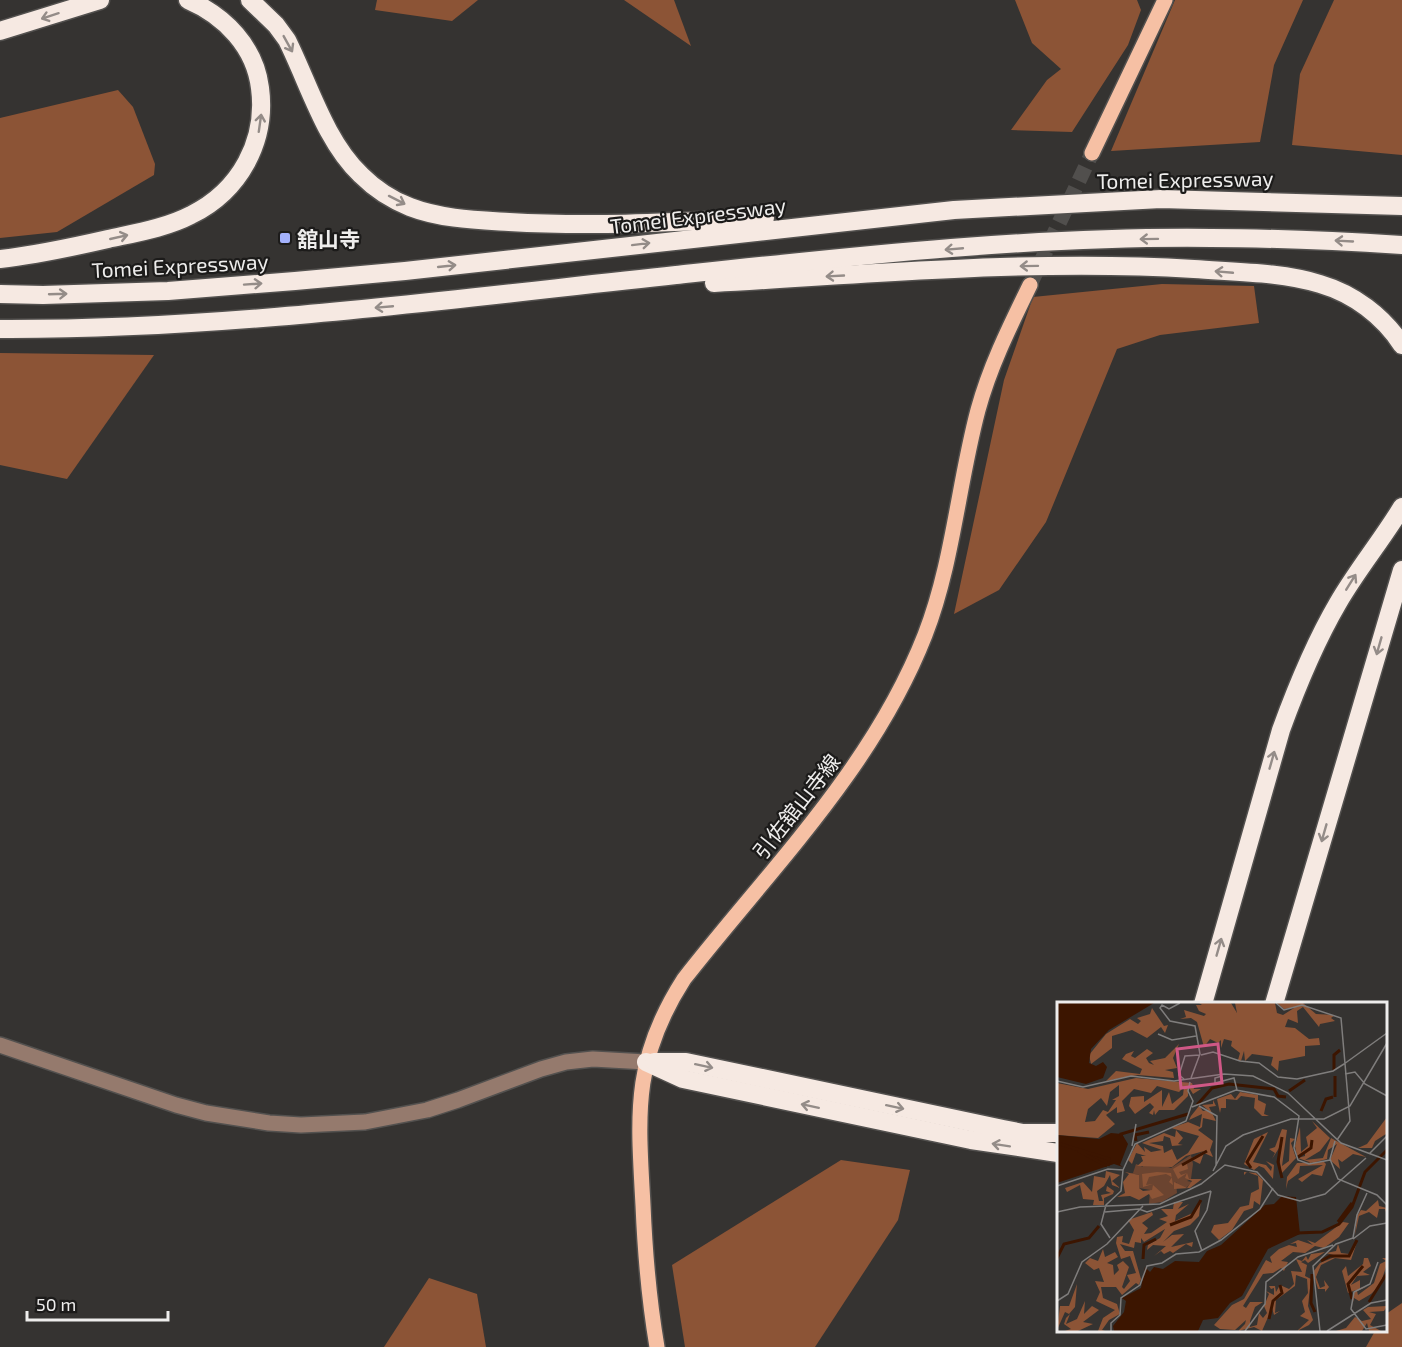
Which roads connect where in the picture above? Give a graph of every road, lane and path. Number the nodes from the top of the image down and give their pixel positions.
1 (100, 0) edge
2 (188, 0) edge
3 (250, 0) edge
4 (1165, 0) edge
5 (0, 32) edge
6 (1092, 153) tunnel mouth
7 (1402, 206) edge
8 (954, 210) junction
9 (1402, 245) edge
10 (0, 259) edge
11 (1030, 285) tunnel mouth
12 (510, 293) junction
13 (0, 294) edge
14 (0, 329) edge
15 (1402, 345) edge
16 (1402, 507) edge
17 (1402, 570) edge
18 (1204, 1002) edge
19 (1275, 1002) edge
20 (0, 1045) edge
21 (646, 1062) junction
22 (1057, 1133) edge
23 (1057, 1153) edge
24 (657, 1347) edge

1 -> 5 highway
10 -> 2 highway
3 -> 8 highway
4 - 6 main road
7 - 8 highway, Tomei Expressway
13 -> 8 highway, Tomei Expressway
9 -> 12 highway
11 - 21 main road, 引佐舘山寺線
12 -> 14 highway
15 -> 12 highway
18 -> 16 highway
17 -> 19 highway
20 - 21 street
21 -> 22 highway
23 -> 21 highway
21 - 24 main road, 引佐舘山寺線

